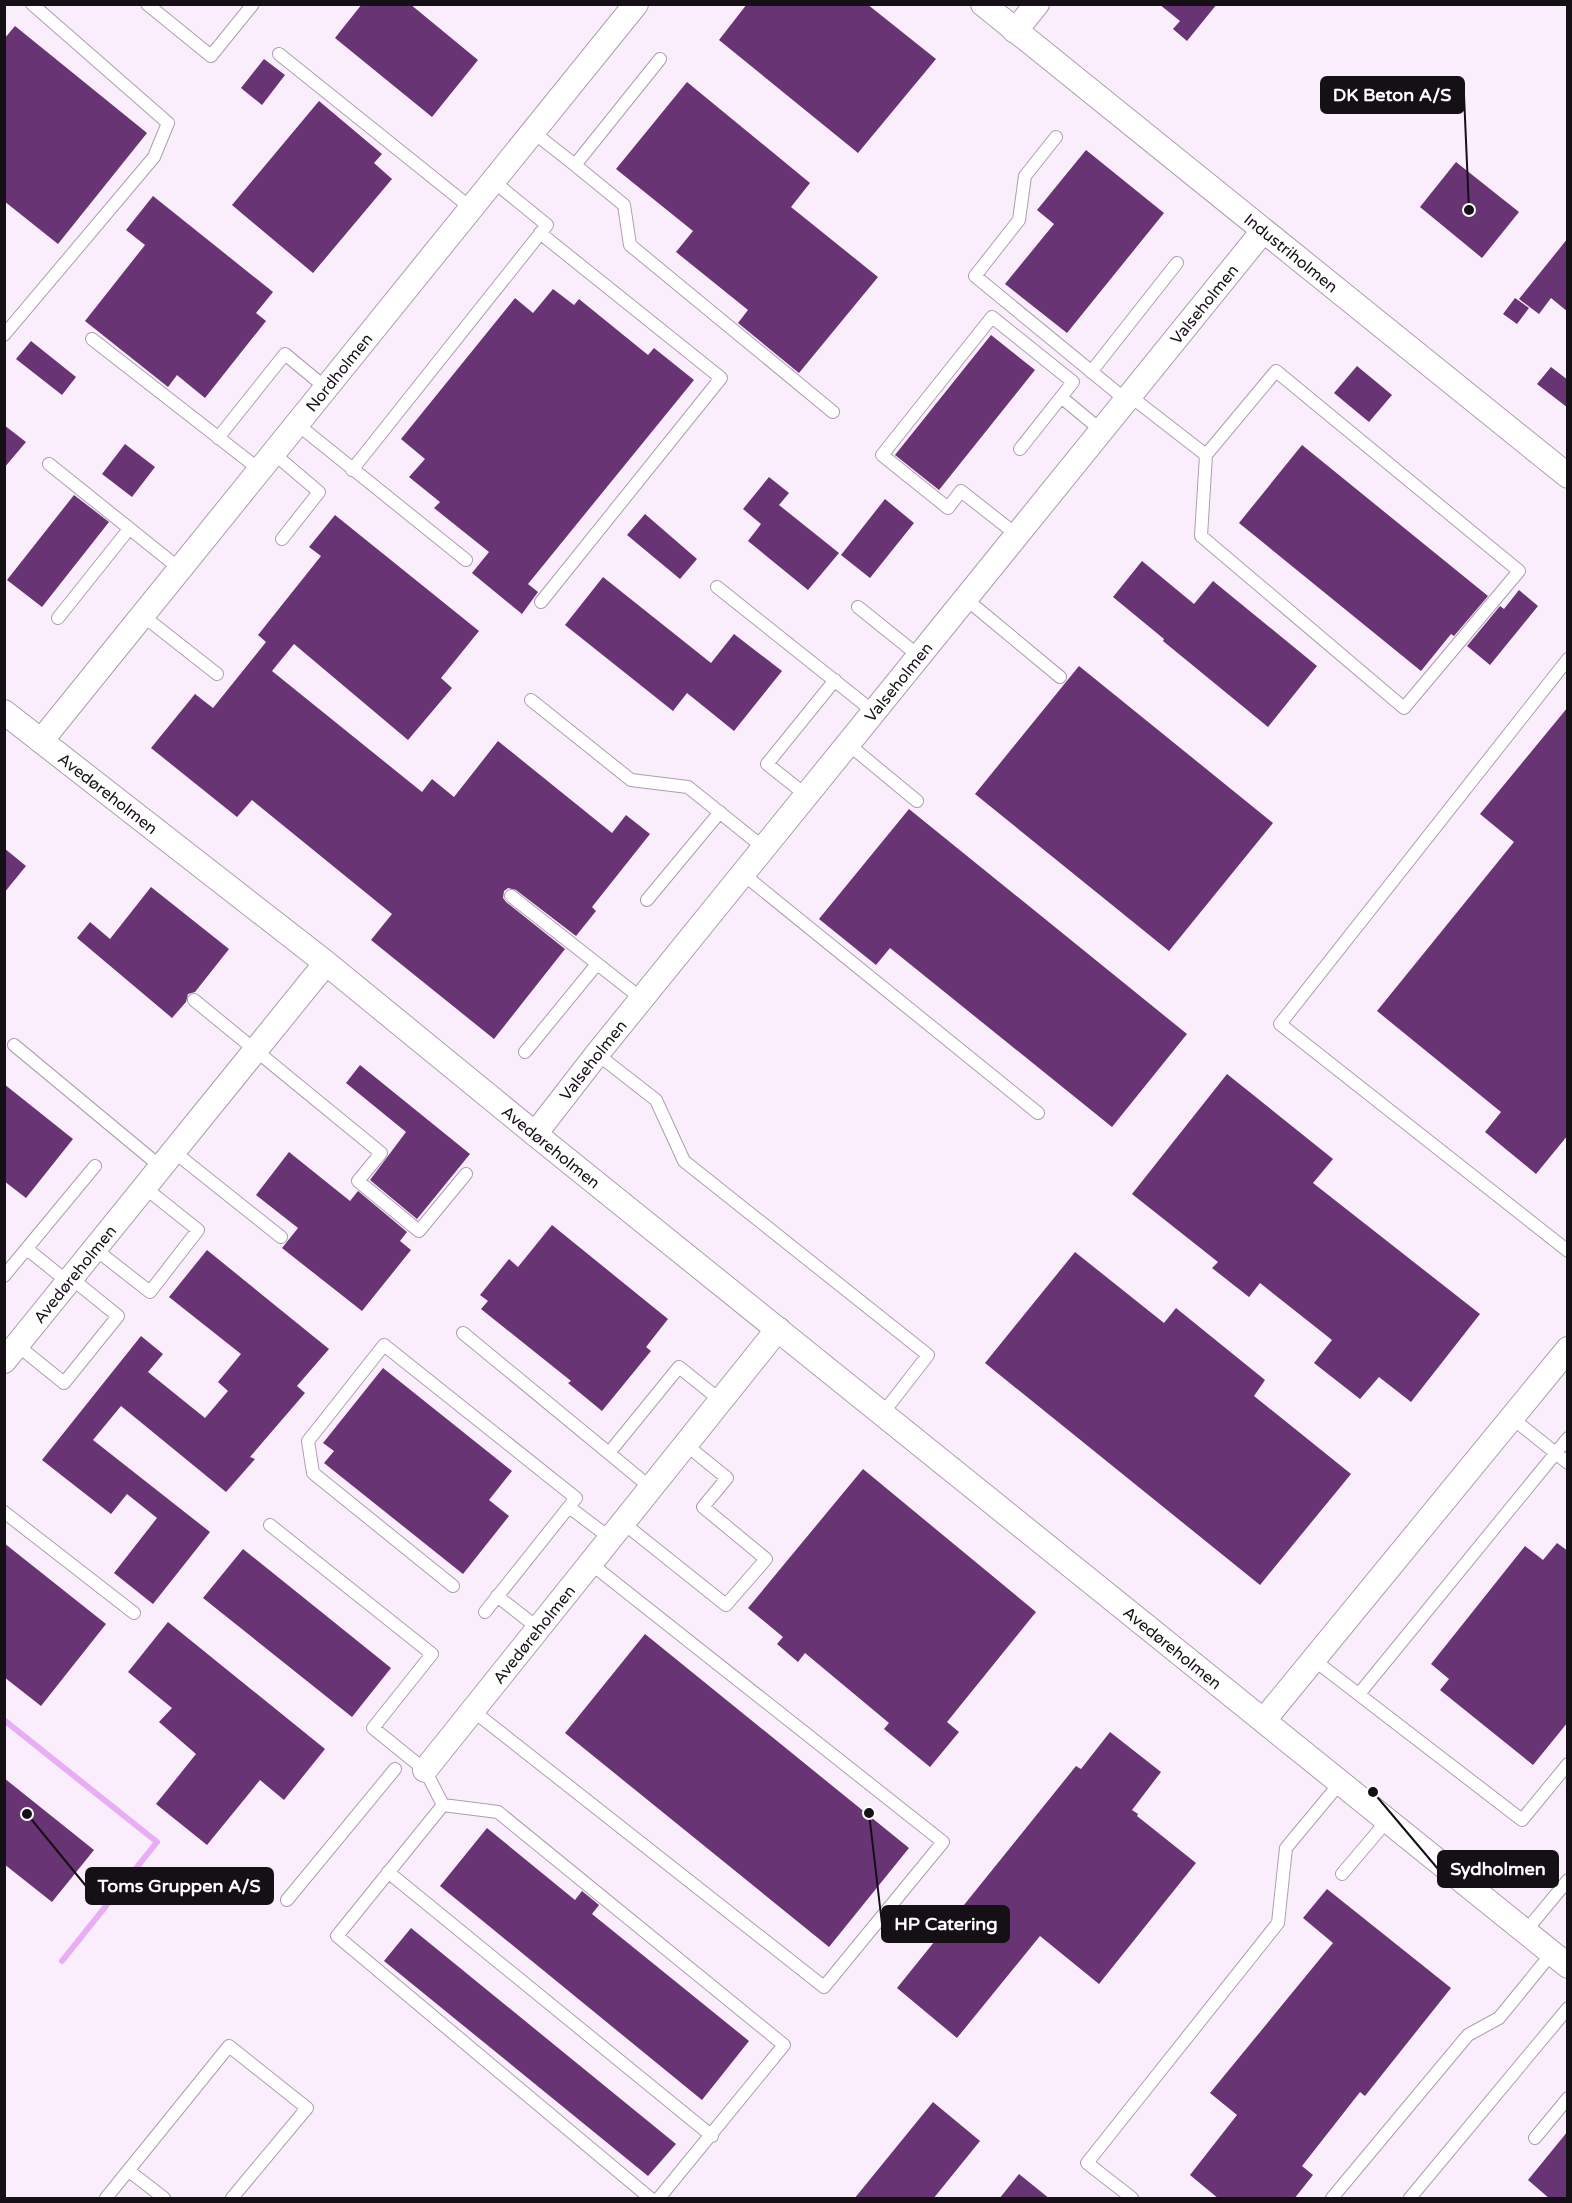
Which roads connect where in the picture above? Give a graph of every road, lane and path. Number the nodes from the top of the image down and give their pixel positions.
1 (32, 4) edge
2 (147, 4) edge
3 (253, 4) edge
4 (636, 4) edge
5 (982, 4) edge
6 (1036, 4) edge
7 (1015, 31) junction
8 (279, 54) dead end
9 (660, 59) dead end
10 (533, 132) junction
11 (1056, 137) dead end
12 (575, 165) junction
13 (493, 181) junction
14 (471, 208) junction
15 (1263, 231) junction
16 (540, 233) junction
17 (1177, 263) dead end
18 (4, 335) edge
19 (92, 339) dead end
20 (1091, 372) junction
21 (326, 388) junction
22 (1061, 397) junction
23 (1128, 398) junction
24 (832, 412) dead end
25 (297, 424) junction
26 (1102, 431) junction
27 (218, 438) junction
28 (1020, 449) dead end
29 (1206, 455) junction
30 (267, 461) junction
31 (49, 464) dead end
32 (352, 470) junction
33 (1568, 476) edge
34 (129, 528) junction
35 (1017, 535) junction
36 (282, 538) dead end
37 (466, 560) dead end
38 (180, 569) junction
39 (717, 587) dead end
40 (966, 599) junction
41 (541, 602) dead end
42 (858, 607) dead end
43 (142, 615) junction
44 (58, 618) dead end
45 (919, 656) junction
46 (1568, 659) edge
47 (217, 674) dead end
48 (1060, 677) dead end
49 (835, 681) junction
50 (531, 700) dead end
51 (4, 712) edge
52 (874, 712) junction
53 (41, 741) junction
54 (848, 744) junction
55 (806, 795) junction
56 (917, 801) dead end
57 (720, 812) junction
58 (764, 848) junction
59 (743, 874) junction
60 (511, 896) dead end
61 (646, 900) dead end
62 (326, 963) junction
63 (597, 964) junction
64 (642, 999) junction
65 (194, 1000) dead end
66 (14, 1045) dead end
67 (255, 1050) junction
68 (525, 1052) dead end
69 (597, 1054) junction
70 (1038, 1113) dead end
71 (535, 1134) junction
72 (167, 1159) junction
73 (95, 1166) dead end
74 (466, 1174) dead end
75 (144, 1187) junction
76 (281, 1237) dead end
77 (27, 1249) junction
78 (95, 1249) junction
79 (1568, 1251) edge
80 (4, 1276) edge
81 (70, 1280) junction
82 (778, 1329) junction
83 (463, 1334) dead end
84 (1568, 1349) edge
85 (11, 1353) edge
86 (720, 1400) junction
87 (883, 1413) junction
88 (1512, 1418) junction
89 (1568, 1438) edge
90 (685, 1444) junction
91 (609, 1453) junction
92 (1555, 1453) junction
93 (1568, 1463) edge
94 (650, 1487) junction
95 (569, 1507) junction
96 (4, 1512) edge
97 (270, 1525) dead end
98 (616, 1530) junction
99 (590, 1563) junction
100 (453, 1586) dead end
101 (497, 1596) junction
102 (485, 1612) dead end
103 (134, 1613) dead end
104 (538, 1628) junction
105 (1314, 1660) junction
106 (1359, 1695) junction
107 (472, 1710) junction
108 (1264, 1720) junction
109 (1568, 1764) edge
110 (395, 1769) dead end
111 (425, 1770) junction
112 (1340, 1783) junction
113 (443, 1804) junction
114 (1386, 1822) junction
115 (388, 1872) junction
116 (1342, 1874) dead end
117 (1568, 1880) edge
118 (287, 1900) dead end
119 (1525, 1932) junction
120 (1560, 1960) edge
121 (1568, 2008) edge
122 (1568, 2098) edge
123 (712, 2136) junction
124 (1535, 2138) dead end
125 (129, 2171) junction
126 (106, 2199) edge
127 (164, 2199) edge
128 (232, 2199) edge
129 (650, 2199) edge
130 (659, 2199) edge
131 (1132, 2199) edge
132 (1332, 2199) edge
133 (1410, 2199) edge

1 - 18 lane
2 - 3 lane
4 - 10 street, Nordholmen
5 - 7 street, Industriholmen
6 - 7 street
7 - 15 street, Industriholmen
8 - 14 lane
9 - 12 lane
10 - 12 lane
10 - 13 street, Nordholmen
11 - 20 lane
12 - 24 lane
13 - 14 street, Nordholmen
13 - 16 lane
14 - 21 street, Nordholmen
15 - 23 street, Valseholmen
15 - 33 street, Industriholmen
16 - 32 lane
16 - 41 lane
17 - 20 lane
19 - 27 lane
20 - 23 lane
21 - 25 street, Nordholmen
21 - 27 lane
22 - 26 lane
22 - 28 lane
22 - 35 lane
23 - 26 street, Valseholmen
23 - 29 lane
25 - 30 street, Nordholmen
25 - 32 lane
26 - 35 street, Valseholmen
27 - 30 lane
29 - 29 lane
30 - 36 lane
30 - 38 street, Nordholmen
31 - 34 lane
32 - 37 lane
34 - 38 lane
34 - 44 lane
35 - 40 street, Valseholmen
38 - 43 street, Nordholmen
39 - 49 lane
40 - 45 street, Valseholmen
40 - 48 lane
42 - 45 lane
43 - 47 lane
43 - 53 street, Nordholmen
45 - 52 street, Valseholmen
46 - 79 lane
49 - 52 lane
49 - 55 lane
50 - 57 lane
51 - 53 street, Avedøreholmen
52 - 54 street, Valseholmen
53 - 62 street, Avedøreholmen
54 - 55 street, Valseholmen
54 - 56 lane
55 - 58 street, Valseholmen
57 - 58 lane
57 - 61 lane
58 - 59 street, Valseholmen
59 - 64 street, Valseholmen
59 - 70 lane
60 - 63 lane
62 - 67 street, Avedøreholmen
62 - 71 street, Avedøreholmen
63 - 64 lane
63 - 68 lane
64 - 69 street, Valseholmen
65 - 67 lane
66 - 72 lane
67 - 72 street, Avedøreholmen
67 - 74 lane
69 - 71 street, Valseholmen
69 - 87 lane
71 - 82 street, Avedøreholmen
72 - 75 street, Avedøreholmen
72 - 76 lane
73 - 77 lane
75 - 78 street, Avedøreholmen
75 - 78 lane
77 - 80 lane
77 - 81 lane
78 - 81 street, Avedøreholmen
81 - 85 street, Avedøreholmen
81 - 85 lane
82 - 86 street, Avedøreholmen
82 - 87 street, Avedøreholmen
83 - 91 lane
84 - 88 street
86 - 90 street, Avedøreholmen
86 - 91 lane
87 - 108 street, Avedøreholmen
88 - 92 lane
88 - 105 street
89 - 92 lane
90 - 94 street, Avedøreholmen
90 - 98 lane
91 - 94 lane
92 - 93 lane
92 - 106 lane
94 - 98 street, Avedøreholmen
95 - 98 lane
95 - 100 lane
95 - 101 lane
96 - 103 lane
97 - 111 lane
98 - 99 street, Avedøreholmen
99 - 104 street, Avedøreholmen
99 - 107 lane
101 - 102 lane
101 - 104 lane
104 - 107 street, Avedøreholmen
105 - 106 lane
105 - 108 street
106 - 109 lane
107 - 111 street, Avedøreholmen
108 - 112 street, Avedøreholmen
110 - 118 lane
111 - 113 lane
112 - 114 street, Avedøreholmen
112 - 131 lane
113 - 115 lane
113 - 123 lane
114 - 116 lane
114 - 119 street, Avedøreholmen
115 - 123 lane
115 - 129 lane
117 - 119 lane
119 - 120 street, Avedøreholmen
120 - 132 lane
121 - 133 lane
122 - 124 lane
123 - 130 lane
125 - 126 lane
125 - 127 lane
125 - 128 lane

